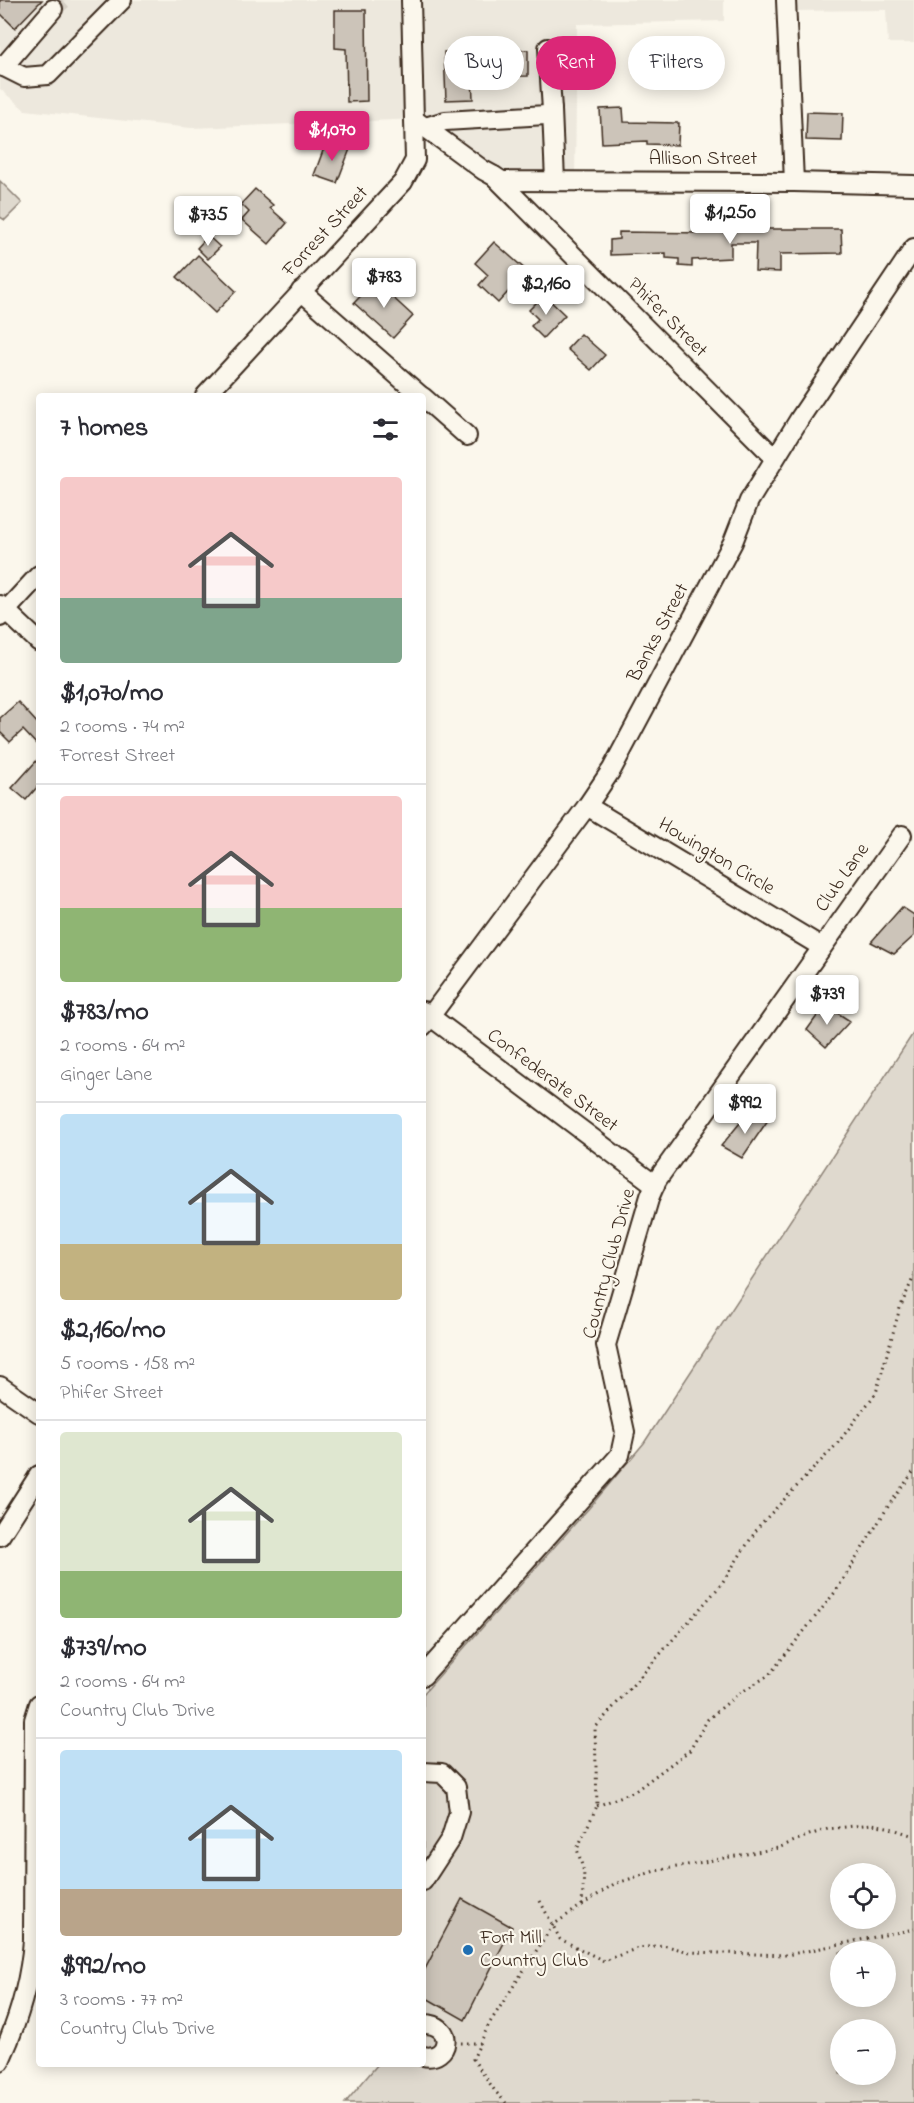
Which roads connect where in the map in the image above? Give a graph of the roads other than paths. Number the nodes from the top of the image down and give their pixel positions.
1 (122, 0) edge
2 (411, 0) edge
3 (786, 0) edge
4 (51, 7) tunnel mouth
5 (1, 64) edge
6 (551, 90) edge
7 (552, 110) junction
8 (420, 124) junction
9 (494, 176) junction
10 (555, 181) junction
11 (794, 182) junction
12 (914, 185) edge
13 (913, 251) edge
14 (301, 291) junction
15 (208, 393) edge
16 (417, 393) edge
17 (426, 400) edge
18 (468, 436) dead end
19 (775, 458) junction
20 (36, 578) edge
21 (2, 611) edge
22 (36, 639) edge
23 (586, 806) junction
24 (902, 835) dead end
25 (822, 947) junction
26 (426, 1018) edge
27 (426, 1020) edge
28 (655, 1185) junction
29 (0, 1386) edge
30 (36, 1411) edge
31 (36, 1480) edge
32 (0, 1536) edge
33 (426, 1673) edge
34 (36, 1714) edge
35 (426, 1772) edge
36 (426, 1876) edge
37 (35, 1971) edge
38 (426, 2024) edge
39 (426, 2056) edge
40 (0, 2061) edge

1 - 5 street
2 - 8 street, Forrest Street
3 - 11 street
4 - 5 street
6 - 7 street
7 - 8 street
7 - 10 street
8 - 9 street, Phifer Street
8 - 14 street, Forrest Street
9 - 10 street, Allison Street
9 - 19 street, Phifer Street
10 - 11 street, Allison Street
11 - 12 street, Allison Street
13 - 19 street, Banks Street
14 - 15 street, Forrest Street
14 - 16 street
17 - 18 street
19 - 23 street, Banks Street
20 - 21 street
21 - 22 street
23 - 25 street, Howington Circle
23 - 26 street, Banks Street
24 - 25 street, Club Lane
25 - 28 street, Country Club Drive
27 - 28 street, Confederate Street
28 - 33 street, Country Club Drive
29 - 30 street
31 - 32 street
34 - 37 street
35 - 36 street
37 - 40 street
38 - 39 street

